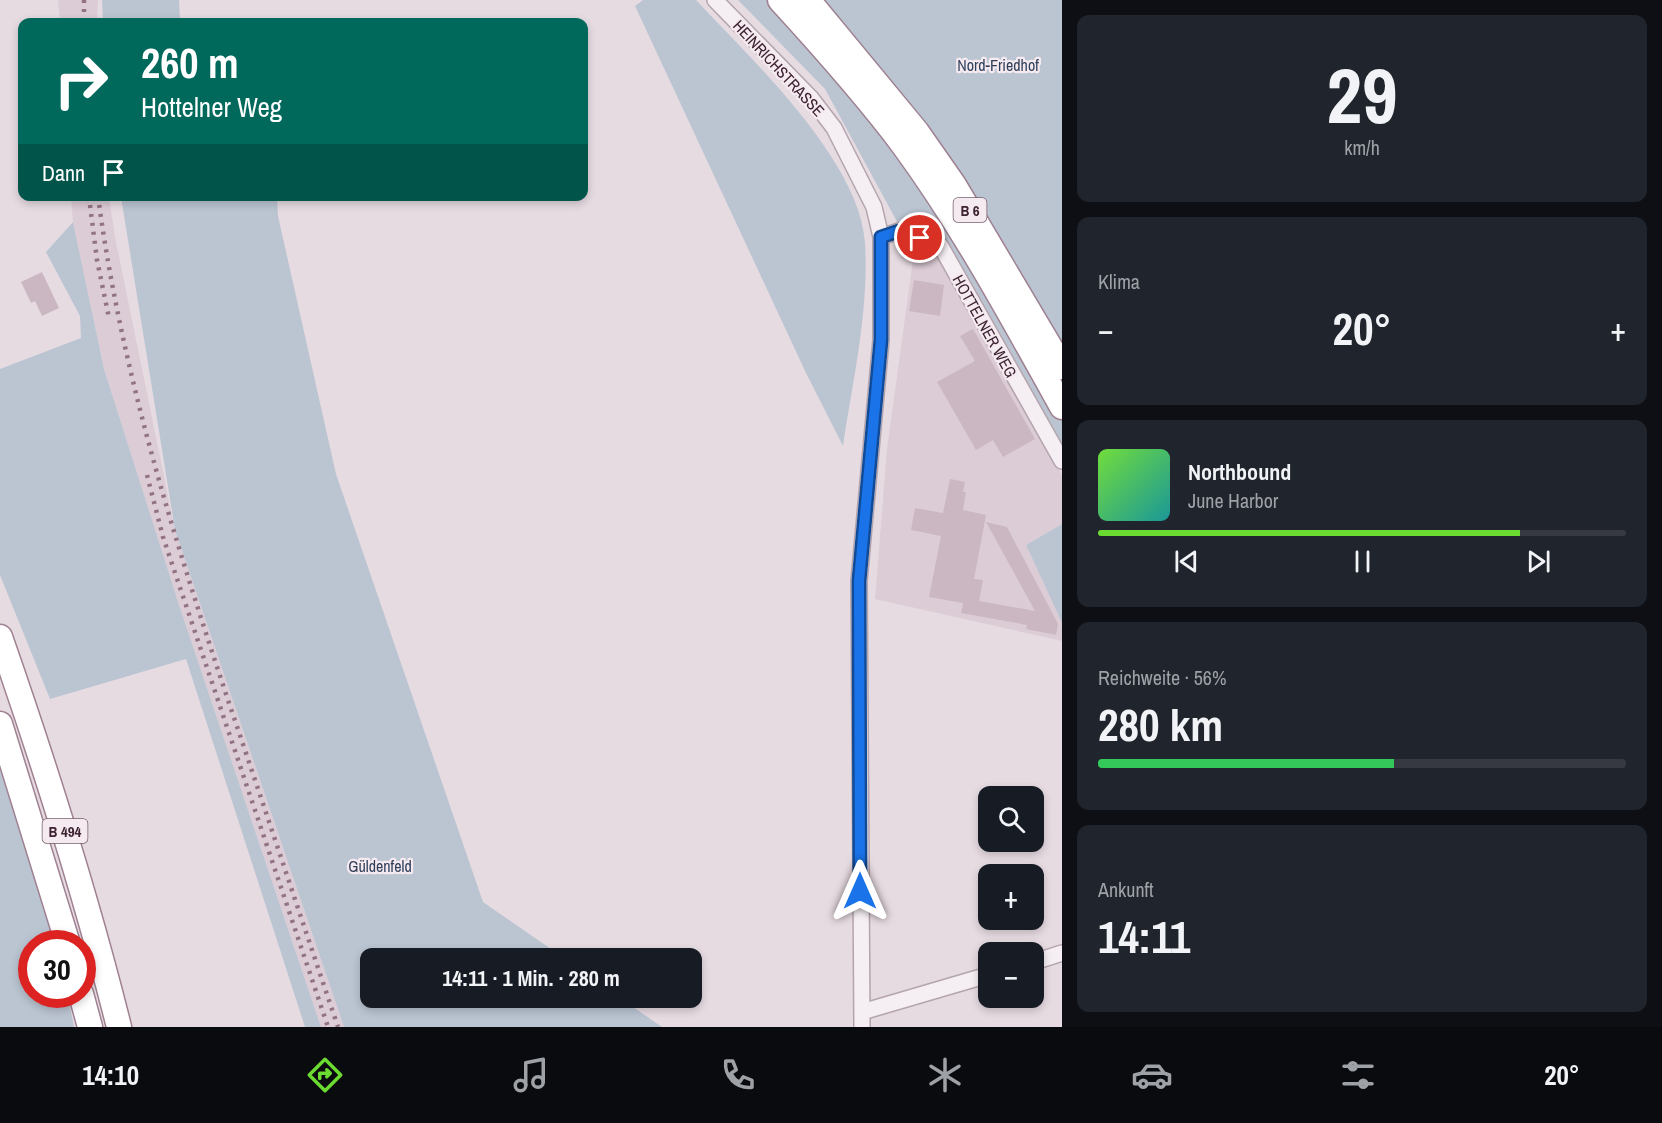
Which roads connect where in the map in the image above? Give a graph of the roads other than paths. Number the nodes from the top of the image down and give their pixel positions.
1 (715, 0) edge
2 (780, 0) edge
3 (808, 0) edge
4 (836, 47) junction
5 (856, 70) junction
6 (881, 237) junction
7 (1062, 367) edge
8 (1062, 407) edge
9 (1062, 461) edge
10 (0, 637) edge
11 (0, 724) edge
12 (64, 930) edge
13 (1062, 953) edge
14 (1044, 959) edge
15 (978, 978) edge
16 (85, 1008) edge
17 (862, 1019) edge
18 (90, 1027) edge
19 (119, 1027) edge

1 - 6 street, HEINRICHSTRASSE
2 - 4 highway, B 6
3 - 4 highway, B 6
4 - 5 highway, B 6
5 - 7 highway, B 6
5 - 8 highway, B 6
6 - 9 street, HOTTELNER WEG
6 - 17 street, HEINRICHSTRASSE
10 - 19 highway, B 494
11 - 12 highway, B 494
13 - 14 street
15 - 17 street
16 - 18 highway

